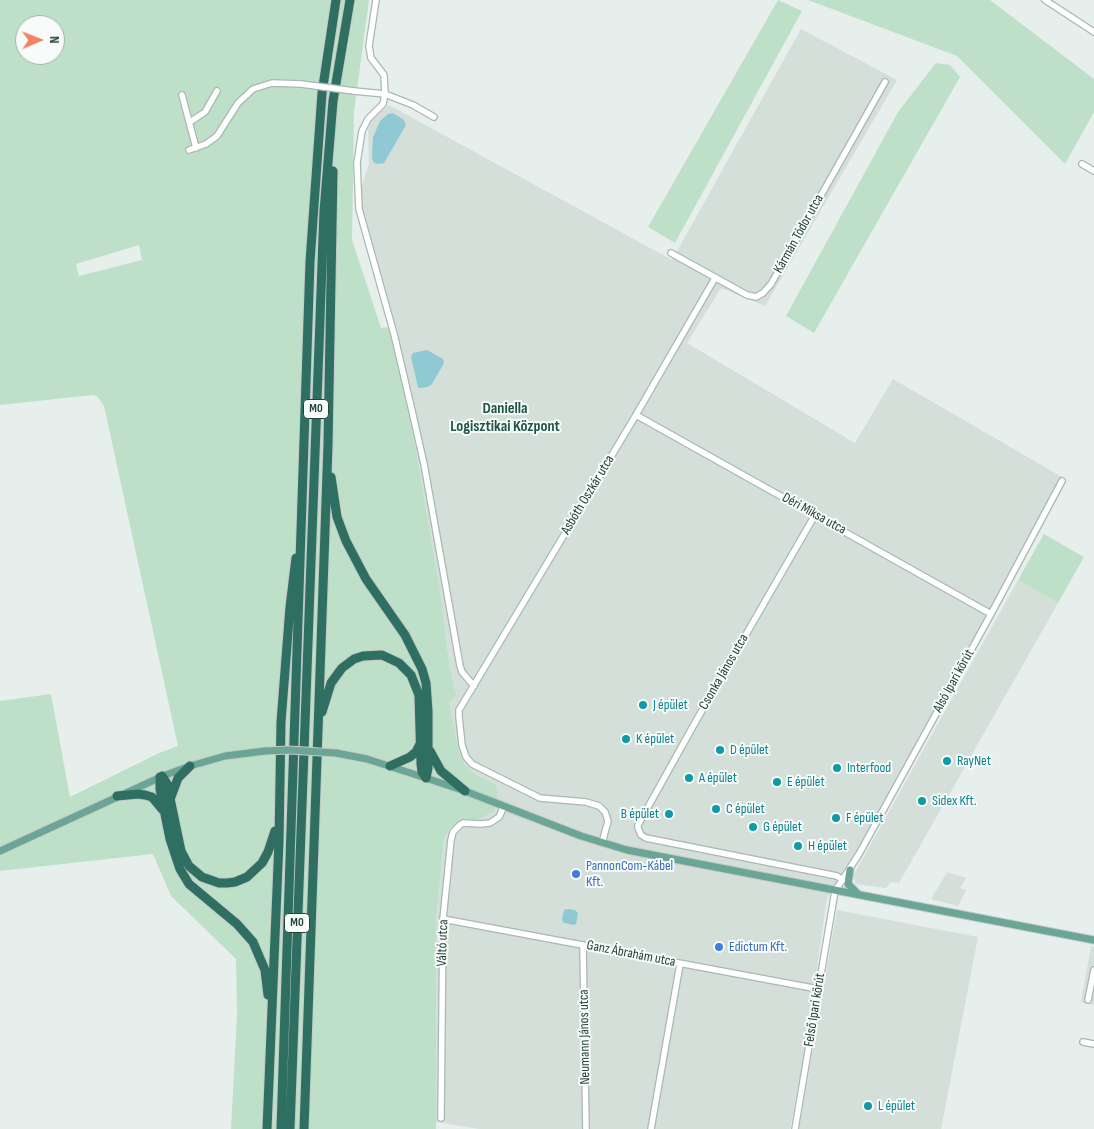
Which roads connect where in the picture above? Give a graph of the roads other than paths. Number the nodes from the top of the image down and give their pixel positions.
1 (336, 0) edge
2 (350, 0) edge
3 (376, 0) edge
4 (1045, 0) edge
5 (1094, 32) edge
6 (885, 82) dead end
7 (217, 91) dead end
8 (386, 94) junction
9 (182, 95) dead end
10 (333, 101) junction
11 (434, 117) dead end
12 (190, 122) junction
13 (196, 148) junction
14 (189, 150) dead end
15 (1082, 164) dead end
16 (1094, 171) edge
17 (671, 253) dead end
18 (715, 278) junction
19 (636, 415) junction
20 (328, 445) junction
21 (1062, 481) dead end
22 (815, 515) junction
23 (301, 533) junction
24 (991, 614) junction
25 (474, 686) junction
26 (318, 734) junction
27 (424, 745) junction
28 (190, 766) junction
29 (390, 766) junction
30 (161, 776) junction
31 (426, 778) junction
32 (465, 791) junction
33 (279, 794) junction
34 (116, 796) junction
35 (170, 803) junction
36 (504, 806) junction
37 (165, 814) junction
38 (602, 843) junction
39 (0, 851) edge
40 (850, 870) junction
41 (843, 880) junction
42 (835, 891) junction
43 (860, 896) junction
44 (443, 919) junction
45 (1094, 940) edge
46 (583, 944) junction
47 (680, 964) junction
48 (1094, 970) edge
49 (818, 989) junction
50 (1088, 1000) dead end
51 (271, 1023) junction
52 (1083, 1042) dead end
53 (1094, 1044) edge
54 (441, 1118) dead end
55 (267, 1129) edge
56 (281, 1129) edge
57 (290, 1129) edge
58 (304, 1129) edge
59 (586, 1129) edge
60 (651, 1129) edge
61 (795, 1129) edge

1 - 23 highway, M0
2 - 10 highway, M0
3 - 8 street
4 - 5 street
6 - 18 street, Kármán Tódor utca
7 - 12 street
8 - 11 street
8 - 13 street, bridge
8 - 25 street
9 - 12 street
10 - 20 highway
10 - 57 highway, M0
12 - 13 street
13 - 14 street
15 - 16 street
17 - 18 street, Kármán Tódor utca
18 - 19 street, Asbóth Oszkár utca
19 - 22 street, Déri Miksa utca
19 - 25 street, Asbóth Oszkár utca
20 - 26 highway
20 - 27 highway
21 - 24 street, Alsó Ipari körút
22 - 24 street, Déri Miksa utca
22 - 41 street, Csonka János utca
23 - 33 highway
23 - 56 highway, M0
24 - 40 street, Alsó Ipari körút
25 - 38 street, Asbóth Oszkár utca
26 - 27 highway
26 - 58 highway
27 - 29 highway
27 - 31 highway
27 - 32 highway
28 - 29 main road, bridge
28 - 30 main road
28 - 35 highway
29 - 31 main road
30 - 34 main road
30 - 35 highway
30 - 37 highway
31 - 32 main road
32 - 36 main road
33 - 35 highway
33 - 51 highway
34 - 37 highway
34 - 39 main road
36 - 38 main road
36 - 44 street, Váltó utca
37 - 51 highway
38 - 42 main road
40 - 41 street, Alsó Ipari körút
40 - 43 main road
41 - 42 street, Alsó Ipari körút
42 - 43 main road
42 - 49 street, Felső Ipari körút
43 - 45 main road
44 - 46 street, Ganz Ábrahám utca
44 - 54 street, Váltó utca
46 - 47 street, Ganz Ábrahám utca
46 - 59 street, Neumann János utca
47 - 49 street, Ganz Ábrahám utca
47 - 60 street
48 - 50 street
49 - 61 street, Felső Ipari körút
51 - 55 highway
52 - 53 street

